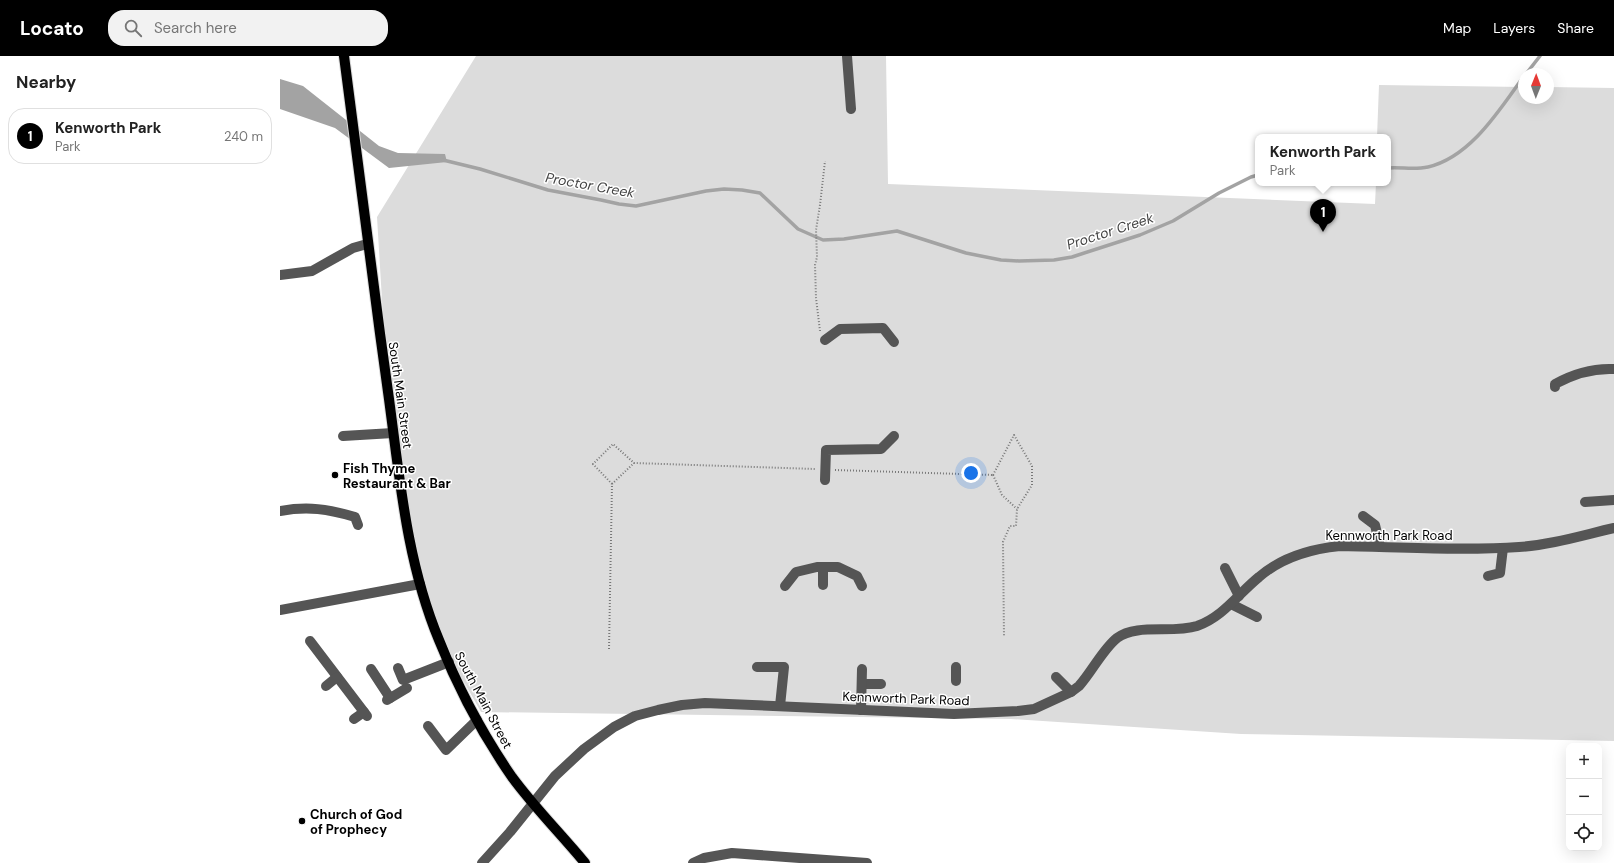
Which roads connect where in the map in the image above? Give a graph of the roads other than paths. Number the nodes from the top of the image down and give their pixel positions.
1 (344, 56) edge
2 (847, 56) edge
3 (851, 109) dead end
4 (367, 244) junction
5 (280, 275) edge
6 (822, 336) road end
7 (894, 342) dead end
8 (1614, 369) edge
9 (1555, 387) dead end
10 (393, 433) junction
11 (343, 436) dead end
12 (894, 436) dead end
13 (825, 480) dead end
14 (1614, 500) edge
15 (1585, 502) dead end
16 (280, 511) edge
17 (1363, 516) dead end
18 (358, 525) dead end
19 (1614, 528) edge
20 (1380, 546) junction
21 (1503, 548) junction
22 (823, 567) junction
23 (1224, 568) dead end
24 (1488, 576) dead end
25 (420, 584) junction
26 (823, 585) dead end
27 (785, 586) dead end
28 (862, 586) dead end
29 (1239, 596) junction
30 (1231, 604) junction
31 (280, 610) edge
32 (1257, 618) dead end
33 (310, 641) dead end
34 (449, 662) junction
35 (757, 667) dead end
36 (956, 667) dead end
37 (398, 668) dead end
38 (371, 669) dead end
39 (862, 669) dead end
40 (1056, 676) dead end
41 (337, 677) junction
42 (956, 681) dead end
43 (862, 684) junction
44 (881, 684) dead end
45 (326, 686) dead end
46 (407, 688) dead end
47 (1071, 692) junction
48 (780, 706) junction
49 (861, 710) junction
50 (354, 719) dead end
51 (478, 720) junction
52 (428, 726) dead end
53 (533, 803) junction
54 (482, 863) edge
55 (585, 863) edge
56 (693, 863) edge
57 (867, 863) edge

1 - 4 main road, South Main Street
2 - 3 street
4 - 5 street
4 - 10 main road, South Main Street
6 - 7 street
8 - 9 street
10 - 11 street
10 - 25 main road, South Main Street
12 - 13 street
14 - 15 street
16 - 18 street
17 - 20 street
19 - 21 street, Kennworth Park Road
20 - 21 street, Kennworth Park Road
20 - 29 street, Kennworth Park Road
21 - 24 street
22 - 26 street
22 - 27 street
22 - 28 street
23 - 29 street
25 - 31 street
25 - 34 main road, South Main Street
29 - 30 street, Kennworth Park Road
30 - 32 street
30 - 47 street, Kennworth Park Road
33 - 41 street
34 - 37 street
34 - 51 main road, South Main Street
35 - 48 street
36 - 42 street
38 - 46 street
39 - 43 street
40 - 47 street
41 - 45 street
41 - 50 street
43 - 44 street
43 - 49 street
47 - 49 street, Kennworth Park Road
48 - 49 street, Kennworth Park Road
48 - 53 street, Kennworth Park Road
51 - 52 street
51 - 53 main road, South Main Street
53 - 54 street, Kennworth Park Road
53 - 55 main road, South Main Street
56 - 57 street

